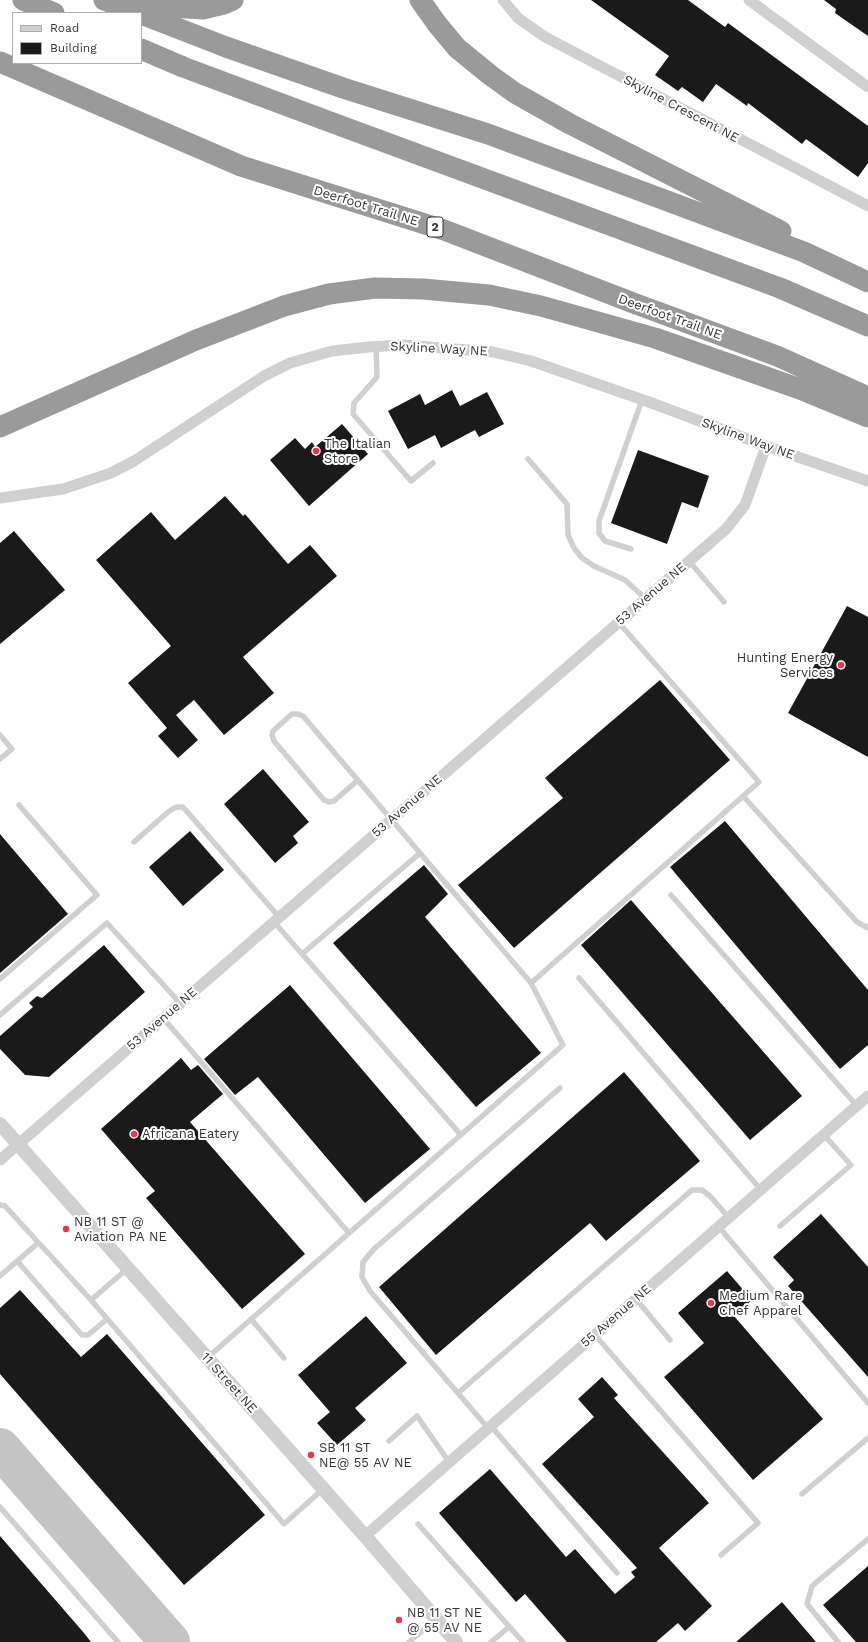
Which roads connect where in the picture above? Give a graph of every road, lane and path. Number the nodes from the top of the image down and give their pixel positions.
1 (23, 0) edge
2 (104, 0) edge
3 (131, 0) edge
4 (233, 0) edge
5 (420, 0) edge
6 (503, 0) edge
7 (749, 0) edge
8 (52, 12) edge
9 (135, 12) edge
10 (142, 14) edge
11 (142, 50) edge
12 (0, 62) edge
13 (868, 87) edge
14 (868, 206) edge
15 (868, 274) edge
16 (868, 282) edge
17 (868, 326) edge
18 (376, 346) junction
19 (868, 397) edge
20 (642, 400) junction
21 (47, 407) junction
22 (0, 416) edge
23 (868, 417) edge
24 (0, 428) edge
25 (766, 446) junction
26 (528, 459) dead end
27 (433, 463) dead end
28 (868, 481) edge
29 (0, 498) edge
30 (631, 549) dead end
31 (689, 561) junction
32 (646, 599) junction
33 (724, 602) dead end
34 (619, 623) junction
35 (0, 734) edge
36 (0, 759) edge
37 (358, 780) junction
38 (743, 796) junction
39 (20, 804) dead end
40 (392, 819) junction
41 (134, 842) dead end
42 (420, 853) junction
43 (671, 895) dead end
44 (276, 920) junction
45 (868, 928) edge
46 (302, 954) junction
47 (579, 978) dead end
48 (0, 979) edge
49 (531, 983) junction
50 (180, 1004) junction
51 (0, 1015) edge
52 (163, 1018) junction
53 (560, 1088) dead end
54 (863, 1102) edge
55 (0, 1124) edge
56 (461, 1135) junction
57 (824, 1135) junction
58 (17, 1145) junction
59 (0, 1160) edge
60 (761, 1190) junction
61 (0, 1205) edge
62 (729, 1218) junction
63 (780, 1226) dead end
64 (719, 1227) junction
65 (349, 1233) junction
66 (38, 1243) junction
67 (17, 1262) junction
68 (127, 1269) junction
69 (0, 1276) edge
70 (636, 1299) junction
71 (91, 1300) junction
72 (107, 1319) junction
73 (251, 1319) junction
74 (595, 1335) junction
75 (670, 1340) dead end
76 (207, 1358) junction
77 (284, 1358) dead end
78 (458, 1393) junction
79 (868, 1403) edge
80 (490, 1427) junction
81 (868, 1438) edge
82 (389, 1441) dead end
83 (449, 1462) junction
84 (323, 1489) junction
85 (802, 1494) dead end
86 (0, 1507) edge
87 (418, 1524) dead end
88 (365, 1536) junction
89 (868, 1539) edge
90 (721, 1555) dead end
91 (617, 1573) dead end
92 (436, 1619) junction
93 (509, 1626) junction
94 (118, 1642) edge
95 (409, 1642) edge
96 (456, 1642) edge
97 (491, 1642) edge
98 (523, 1642) edge
99 (838, 1642) edge

1 - 8 highway
2 - 9 highway
3 - 4 highway
5 - 15 highway
6 - 14 street, Skyline Crescent NE
7 - 13 street
10 - 16 highway
11 - 17 highway
12 - 19 highway, Deerfoot Trail NE / 2
18 - 20 street, Skyline Way NE
18 - 27 lane
18 - 29 street, Skyline Way NE
20 - 25 street, Skyline Way NE
20 - 30 lane
21 - 22 highway
21 - 23 highway
21 - 24 highway
25 - 28 street, Skyline Way NE
25 - 31 street, 53 Avenue NE
26 - 32 lane
31 - 32 street, 53 Avenue NE
31 - 33 lane
32 - 34 street, 53 Avenue NE
34 - 38 lane
34 - 40 street, 53 Avenue NE
35 - 36 lane
37 - 37 lane
37 - 40 lane
38 - 45 lane
38 - 49 lane
39 - 48 lane
40 - 42 lane
40 - 44 street, 53 Avenue NE
41 - 44 lane
42 - 46 lane
42 - 49 lane
43 - 54 lane
44 - 46 lane
44 - 50 street, 53 Avenue NE
46 - 56 lane
47 - 60 lane
49 - 56 lane
50 - 51 lane
50 - 52 street, 53 Avenue NE
52 - 58 street, 53 Avenue NE
52 - 65 lane
53 - 78 lane
54 - 57 street, 55 Avenue NE
55 - 58 street, 11 Street NE
56 - 65 lane
57 - 60 street, 55 Avenue NE
57 - 63 lane
58 - 59 street, 53 Avenue NE
58 - 68 street, 11 Street NE
60 - 62 street, 55 Avenue NE
61 - 66 lane
62 - 64 street, 55 Avenue NE
62 - 78 lane
64 - 70 street, 55 Avenue NE
64 - 79 lane
65 - 73 lane
66 - 67 lane
66 - 71 lane
67 - 69 lane
67 - 72 lane
68 - 71 lane
68 - 76 street, 11 Street NE
70 - 74 street, 55 Avenue NE
70 - 75 lane
71 - 72 lane
72 - 84 lane
73 - 76 lane
73 - 77 lane
74 - 80 street, 55 Avenue NE
74 - 90 lane
76 - 84 street, 11 Street NE
78 - 80 lane
80 - 83 street, 55 Avenue NE
80 - 91 lane
81 - 85 lane
82 - 83 lane
83 - 88 street, 55 Avenue NE
84 - 88 street, 11 Street NE
86 - 94 lane
87 - 93 lane
88 - 92 street, 11 Street NE
89 - 99 lane
92 - 95 lane
92 - 96 street, 11 Street NE
93 - 97 lane
93 - 98 lane

